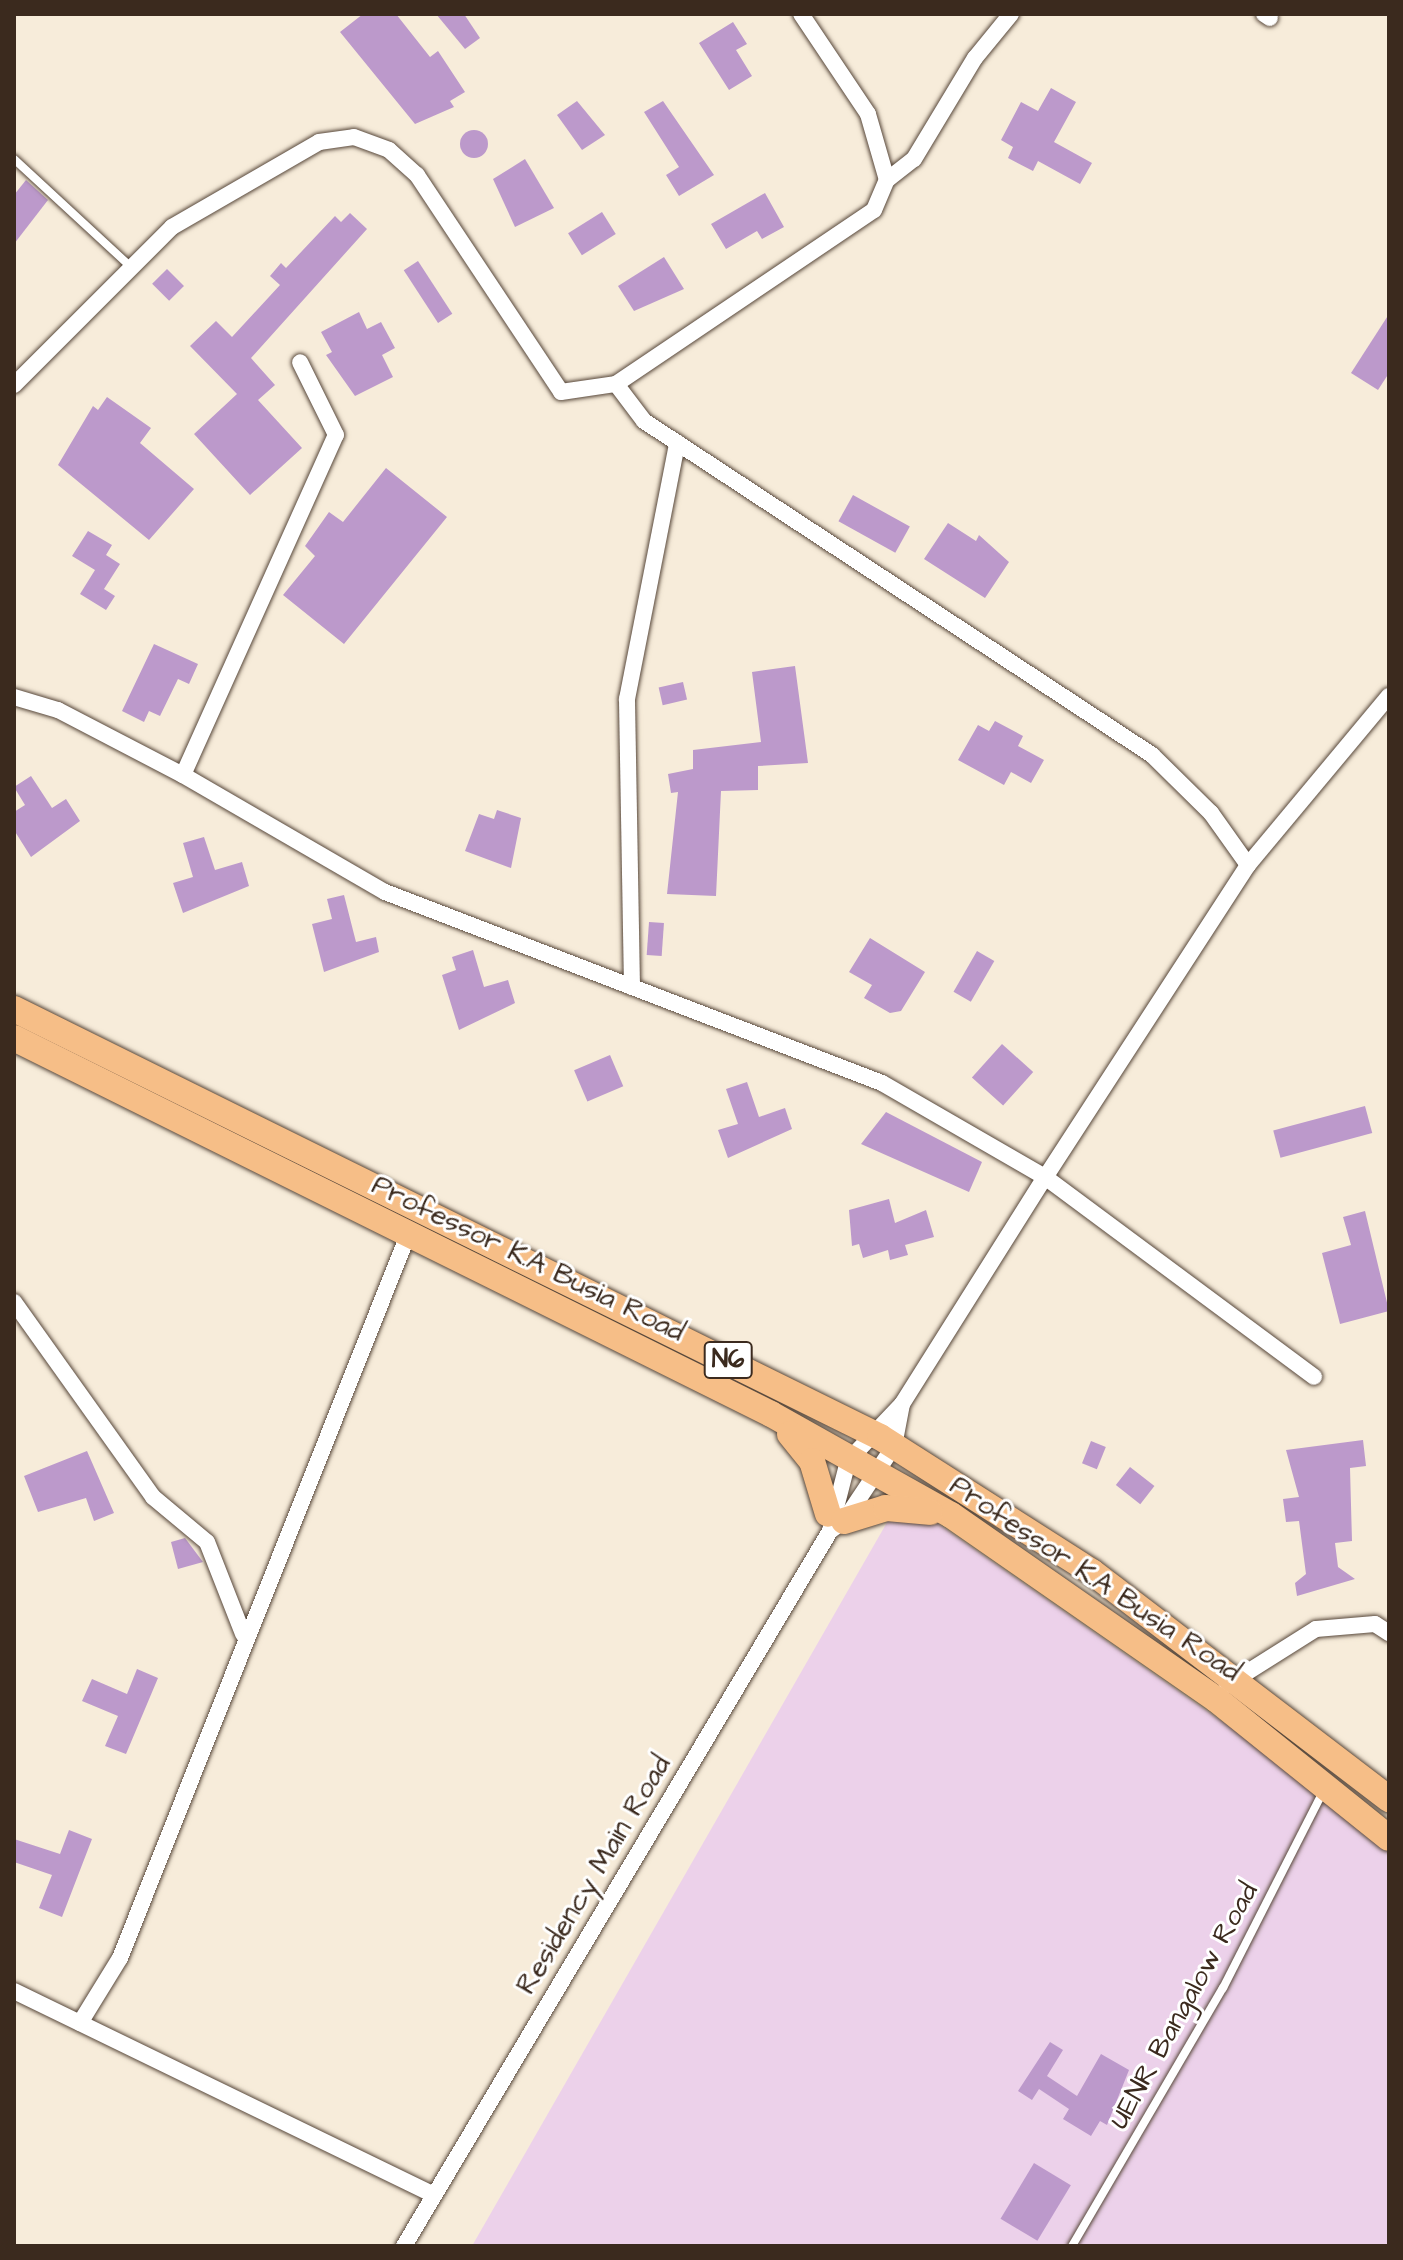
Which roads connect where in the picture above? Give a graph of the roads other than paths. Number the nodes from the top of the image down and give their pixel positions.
1 (801, 14) edge
2 (1011, 14) edge
3 (14, 159) edge
4 (887, 180) junction
5 (131, 267) junction
6 (300, 362) dead end
7 (616, 384) junction
8 (14, 385) edge
9 (677, 443) junction
10 (1389, 696) edge
11 (14, 697) edge
12 (183, 775) junction
13 (1248, 865) junction
14 (632, 987) junction
15 (14, 1009) edge
16 (14, 1038) edge
17 (1045, 1177) junction
18 (408, 1235) junction
19 (14, 1302) edge
20 (1314, 1377) dead end
21 (902, 1404) junction
22 (771, 1414) junction
23 (870, 1432) junction
24 (894, 1446) junction
25 (848, 1461) junction
26 (873, 1476) junction
27 (951, 1515) junction
28 (834, 1522) junction
29 (1389, 1633) edge
30 (243, 1634) junction
31 (1235, 1676) junction
32 (1216, 1699) junction
33 (1271, 1703) junction
34 (1254, 1728) junction
35 (1328, 1782) junction
36 (1389, 1799) edge
37 (1389, 1838) edge
38 (14, 1991) edge
39 (80, 2023) junction
40 (434, 2195) junction
41 (404, 2246) edge
42 (1072, 2246) edge

1 - 4 street
2 - 4 street
3 - 5 lane
4 - 7 street
5 - 7 street
5 - 8 street
6 - 12 street
7 - 9 street
9 - 13 street
9 - 14 street
10 - 13 street
11 - 12 street
12 - 14 street
13 - 17 street
14 - 17 street
15 - 23 main road, Professor K.A Busia Road / N6
16 - 18 main road, Professor K.A Busia Road / N6
17 - 20 street
17 - 21 street
18 - 22 main road, Professor K.A Busia Road / N6
18 - 30 street
19 - 30 street
21 - 23 street
21 - 24 street
22 - 25 main road, Professor K.A Busia Road / N6
22 - 28 main road
23 - 24 main road, Professor K.A Busia Road / N6
23 - 25 street
24 - 26 street
24 - 31 main road, Professor K.A Busia Road / N6
25 - 26 main road, Professor K.A Busia Road / N6
25 - 28 street
26 - 27 main road, Professor K.A Busia Road / N6
26 - 28 street
27 - 28 main road
27 - 32 main road, Professor K.A Busia Road / N6
28 - 40 street, Residency Main Road
29 - 31 street
30 - 39 street
31 - 32 street
31 - 33 main road, Professor K.A Busia Road / N6
32 - 34 main road, Professor K.A Busia Road / N6
33 - 34 main road
33 - 36 main road, Professor K.A Busia Road / N6
34 - 35 main road, Professor K.A Busia Road / N6
35 - 37 main road, Professor K.A Busia Road / N6
35 - 42 lane, UENR Bangalow Road
38 - 39 street
39 - 40 street
40 - 41 street, Residency Main Road

